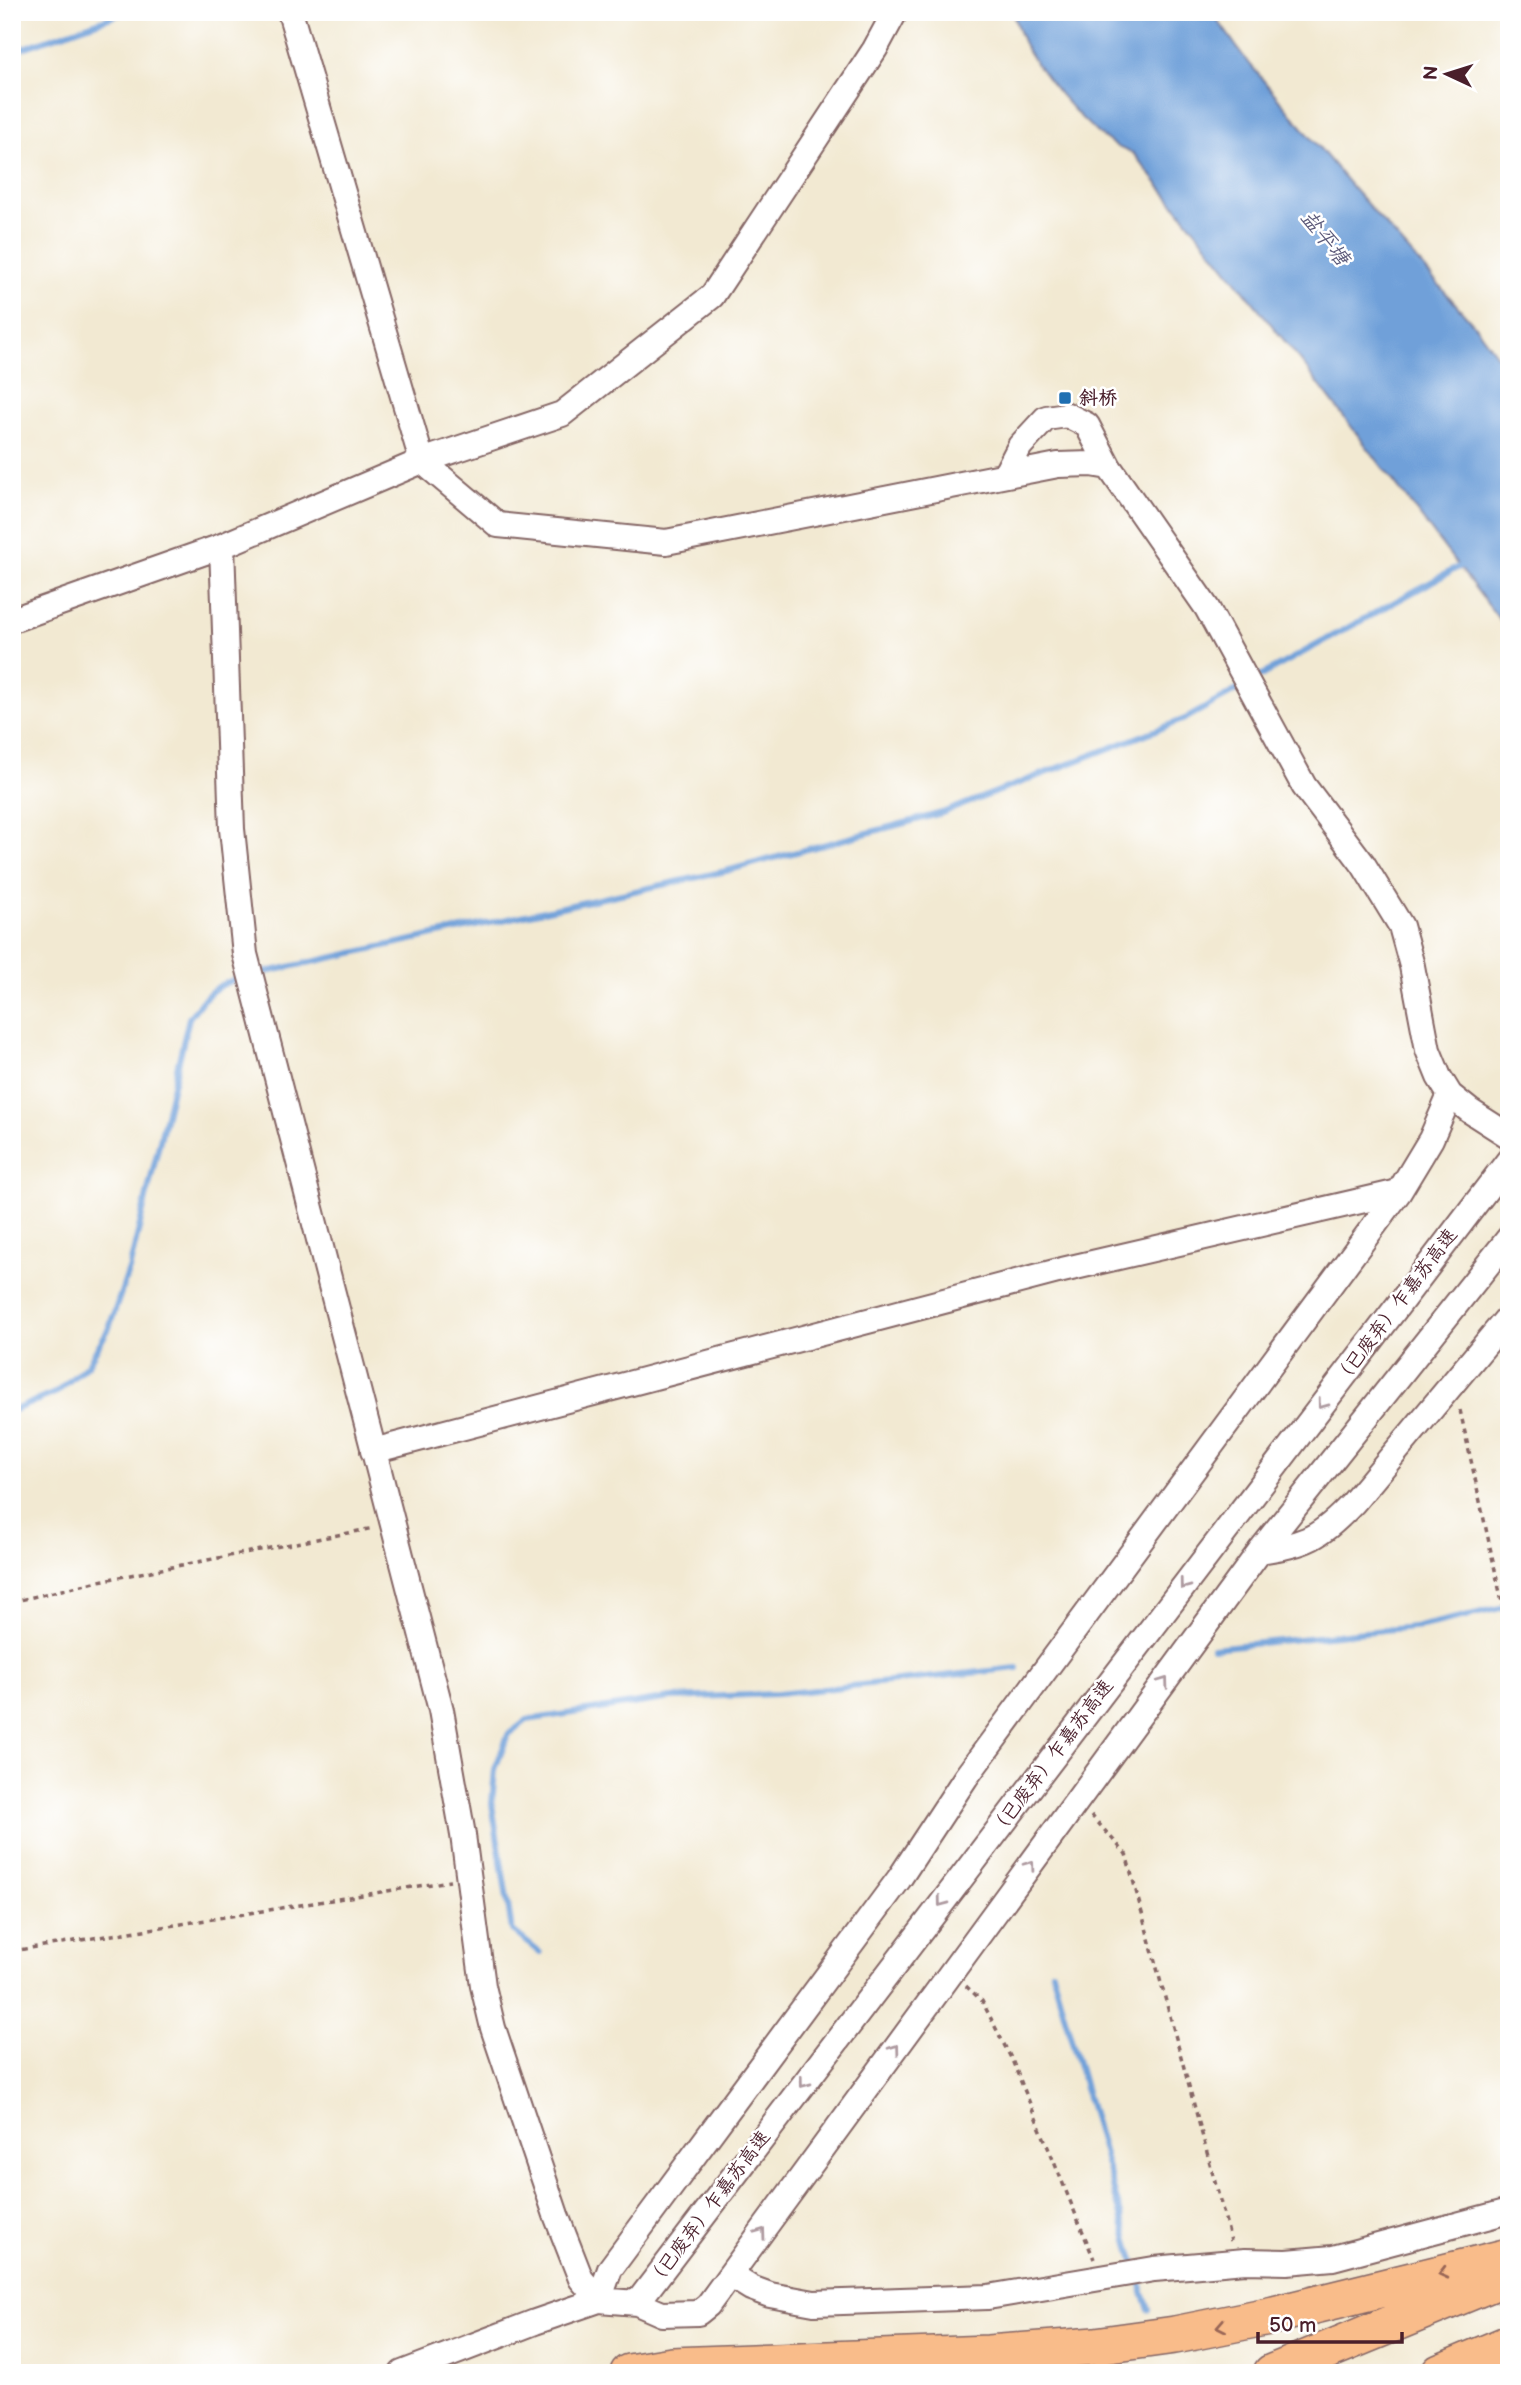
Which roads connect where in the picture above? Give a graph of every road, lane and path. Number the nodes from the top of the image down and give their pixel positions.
1 (290, 12) edge
2 (895, 12) edge
3 (422, 461) junction
4 (1109, 467) junction
5 (1004, 475) junction
6 (222, 546) junction
7 (12, 620) edge
8 (1450, 1095) junction
9 (1509, 1136) edge
10 (1509, 1160) edge
11 (1399, 1192) junction
12 (1509, 1238) edge
13 (1509, 1316) edge
14 (1454, 1383) junction
15 (373, 1451) junction
16 (394, 1524) junction
17 (1260, 1550) junction
18 (12, 1602) edge
19 (1508, 1631) edge
20 (1075, 1803) junction
21 (469, 1878) junction
22 (12, 1951) edge
23 (950, 1974) junction
24 (1509, 2211) edge
25 (1509, 2257) edge
26 (1238, 2261) junction
27 (730, 2275) junction
28 (1111, 2276) junction
29 (1509, 2276) edge
30 (598, 2300) junction
31 (637, 2303) junction
32 (1509, 2344) edge
33 (402, 2373) edge
34 (629, 2373) edge
35 (1272, 2373) edge
36 (1440, 2373) edge

1 - 3 street
2 - 3 street
3 - 5 street
3 - 6 street
4 - 5 street
4 - 5 street
4 - 8 street
6 - 7 street
6 - 15 street
8 - 9 street
8 - 11 street
10 -> 31 street, （已废弃）乍嘉苏高速
11 - 15 street
11 - 30 street
12 - 17 street, （已废弃）乍嘉苏高速
13 - 14 street
14 - 17 street
14 - 19 path
15 - 16 street
16 - 18 path
16 - 21 street
20 -> 17 street, （已废弃）乍嘉苏高速
23 -> 20 street, （已废弃）乍嘉苏高速
20 - 26 path
21 - 22 path
21 - 30 street
27 -> 23 street, （已废弃）乍嘉苏高速
23 - 28 path
24 - 26 street
25 -> 34 highway
26 - 28 street
27 - 28 street
27 - 31 street, （已废弃）乍嘉苏高速
29 - 35 highway
30 - 31 street
30 - 33 street
32 - 36 highway

